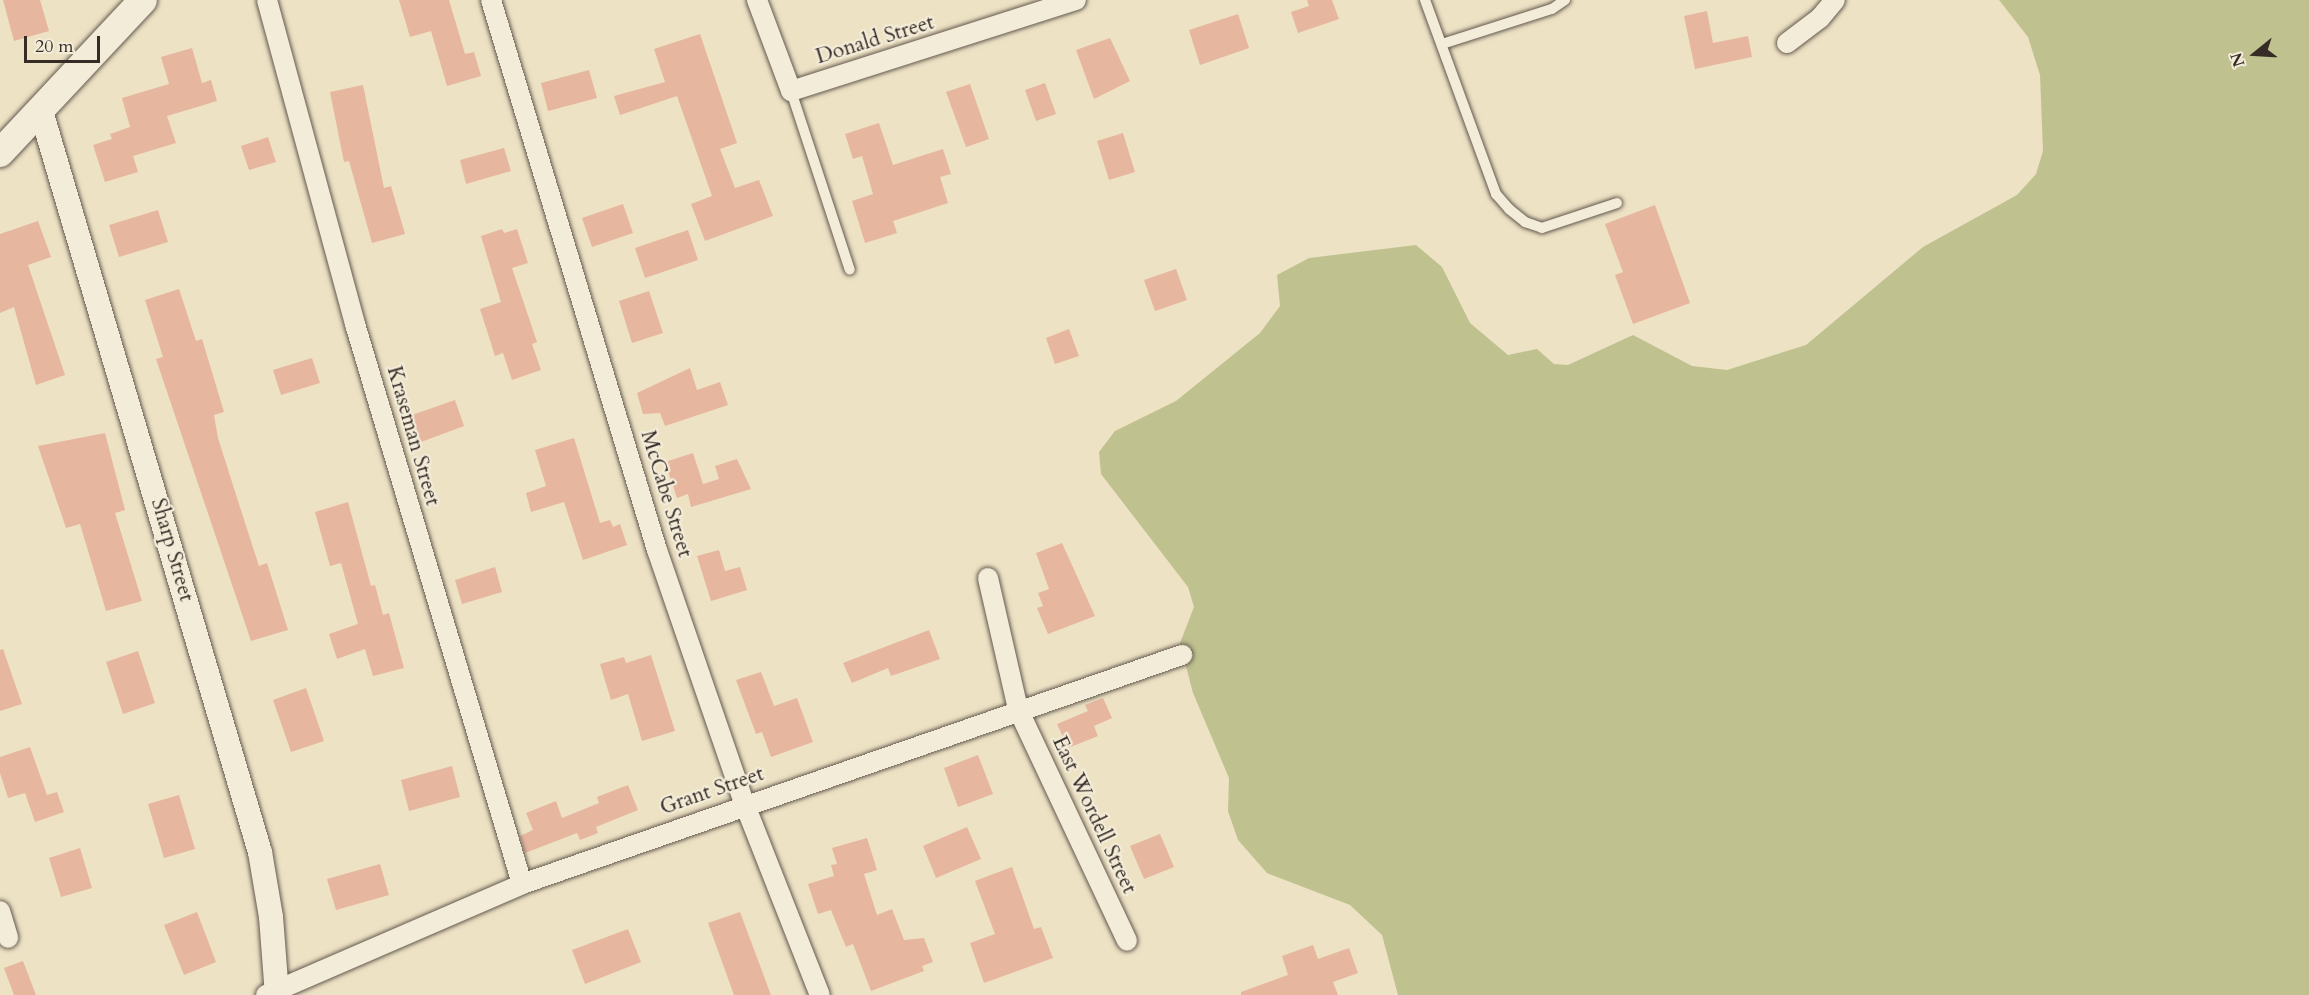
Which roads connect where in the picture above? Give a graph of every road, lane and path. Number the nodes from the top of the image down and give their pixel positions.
1 (142, 0) edge
2 (267, 0) edge
3 (491, 0) edge
4 (757, 0) edge
5 (1076, 0) edge
6 (1425, 0) edge
7 (1565, 0) edge
8 (1835, 0) edge
9 (1786, 43) dead end
10 (1442, 44) junction
11 (791, 91) junction
12 (41, 111) junction
13 (0, 153) edge
14 (1617, 203) dead end
15 (850, 270) dead end
16 (988, 578) dead end
17 (1182, 655) dead end
18 (1018, 709) junction
19 (745, 805) junction
20 (522, 884) junction
21 (0, 911) edge
22 (8, 938) dead end
23 (1127, 941) dead end
24 (273, 994) edge
25 (820, 995) edge

1 - 12 main road
2 - 20 street, Kraseman Street
3 - 19 street, McCabe Street
4 - 11 street
5 - 11 street, Donald Street
6 - 10 lane
7 - 10 lane
8 - 9 street
10 - 14 lane
11 - 15 lane
12 - 13 main road
12 - 24 street, Sharp Street
16 - 18 street, East Wordell Street
17 - 18 street, Grant Street
18 - 19 street, Grant Street
18 - 23 street, East Wordell Street
19 - 20 street, Grant Street
19 - 25 street, McCabe Street
20 - 24 street, Grant Street
21 - 22 street

